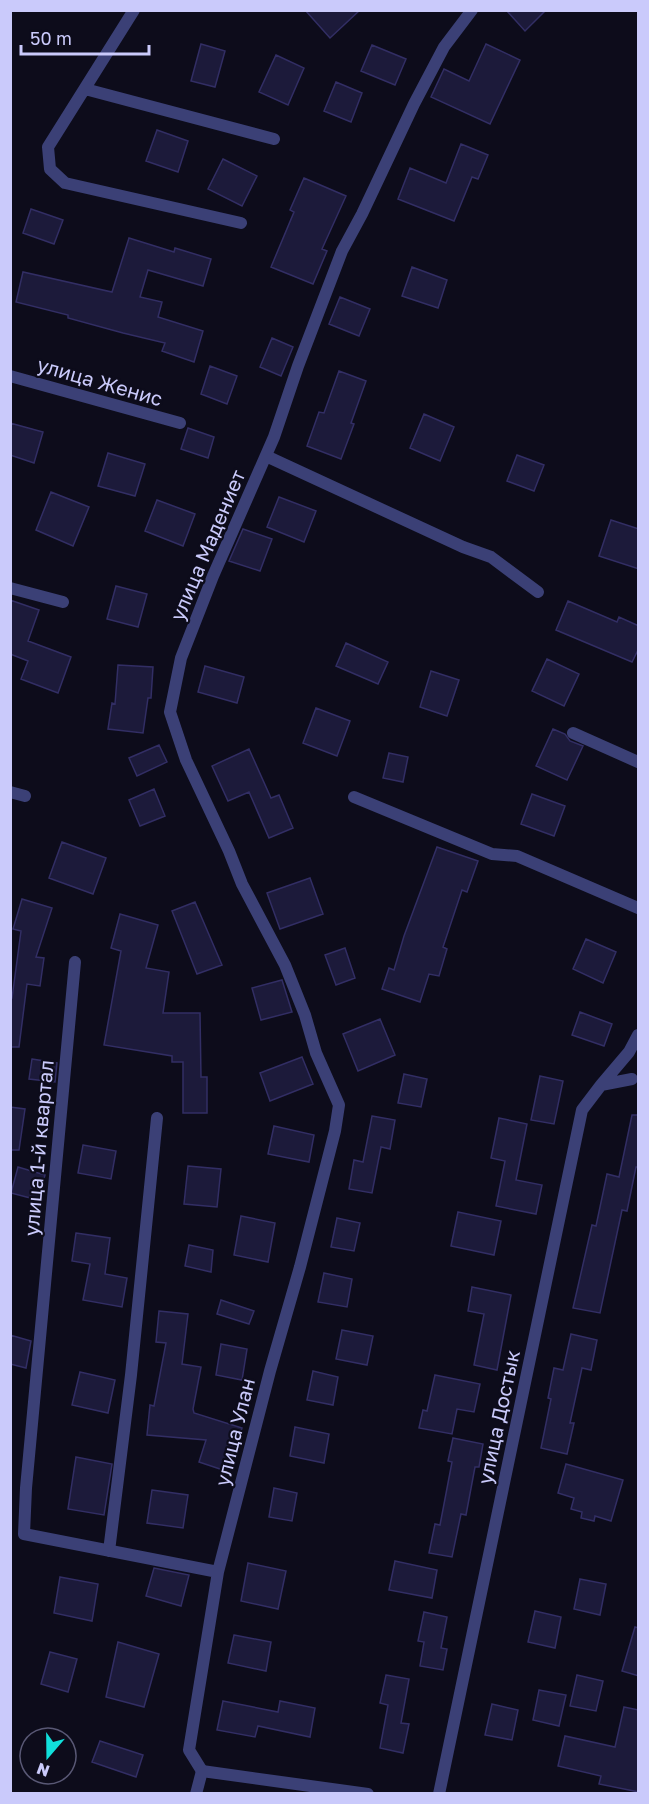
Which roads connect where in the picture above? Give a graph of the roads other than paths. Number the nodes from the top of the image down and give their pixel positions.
1 (134, 10) edge
2 (472, 10) edge
3 (85, 89) junction
4 (274, 139) dead end
5 (240, 223) dead end
6 (10, 376) edge
7 (180, 423) dead end
8 (266, 456) junction
9 (10, 588) edge
10 (538, 592) dead end
11 (63, 602) dead end
12 (573, 733) dead end
13 (639, 762) edge
14 (10, 792) edge
15 (25, 796) dead end
16 (354, 797) dead end
17 (639, 908) edge
18 (75, 962) dead end
19 (639, 1035) edge
20 (632, 1079) dead end
21 (601, 1084) junction
22 (339, 1105) joint
23 (158, 1118) dead end
24 (109, 1551) junction
25 (218, 1572) junction
26 (202, 1771) junction
27 (196, 1794) edge
28 (368, 1794) edge
29 (439, 1794) edge

1 - 3 street
2 - 8 street, улица Мадениет
3 - 4 street
3 - 5 street
6 - 7 street, улица Женис
8 - 10 street
8 - 22 street, улица Мадениет
9 - 11 street
12 - 13 street
14 - 15 street
16 - 17 street
18 - 24 street, улица 1-й квартал
19 - 21 street, улица Достык
20 - 21 street
21 - 29 street, улица Достык
22 - 25 street, улица Улан
23 - 24 street
24 - 25 street, улица 1-й квартал
25 - 26 street, улица Улан
26 - 27 street
26 - 28 street

